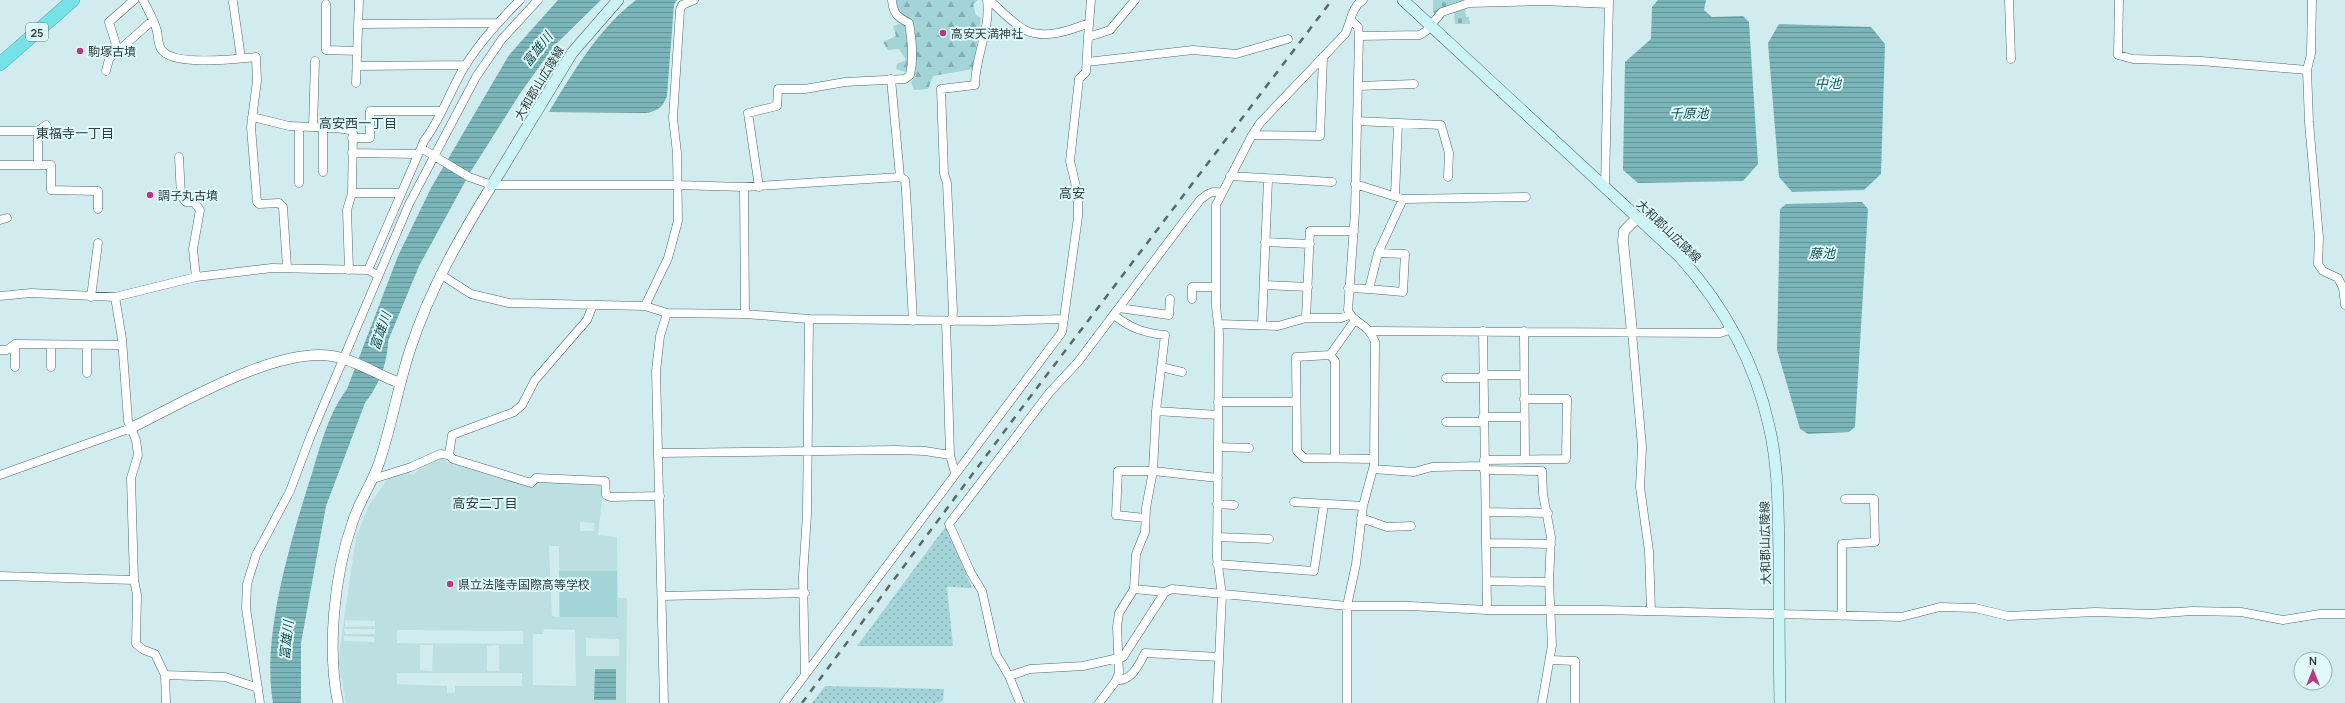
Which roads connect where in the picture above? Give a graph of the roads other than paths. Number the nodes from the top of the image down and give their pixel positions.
1 (73, 0) edge
2 (134, 0) edge
3 (143, 0) edge
4 (359, 0) edge
5 (520, 0) edge
6 (538, 0) edge
7 (618, 0) edge
8 (694, 0) edge
9 (892, 0) edge
10 (988, 0) edge
11 (1091, 0) edge
12 (1135, 0) edge
13 (1363, 0) edge
14 (1403, 0) edge
15 (2009, 0) edge
16 (2119, 0) edge
17 (2312, 0) edge
18 (233, 2) dead end
19 (1609, 2) edge
20 (326, 4) dead end
21 (153, 20) junction
22 (1352, 20) junction
23 (1089, 23) junction
24 (358, 24) junction
25 (498, 24) junction
26 (1431, 25) junction
27 (1088, 36) junction
28 (1359, 36) junction
29 (1288, 39) dead end
30 (118, 51) junction
31 (357, 51) junction
32 (241, 58) junction
33 (1323, 58) junction
34 (2011, 59) dead end
35 (315, 61) dead end
36 (1086, 62) junction
37 (0, 64) edge
38 (466, 65) junction
39 (357, 66) junction
40 (106, 70) dead end
41 (2307, 70) junction
42 (891, 79) junction
43 (356, 83) dead end
44 (1414, 84) dead end
45 (1358, 86) junction
46 (441, 111) junction
47 (252, 117) junction
48 (1357, 121) junction
49 (1398, 123) junction
50 (46, 125) dead end
51 (299, 127) junction
52 (313, 127) junction
53 (323, 128) junction
54 (0, 131) edge
55 (38, 131) junction
56 (1253, 135) junction
57 (352, 138) junction
58 (420, 151) junction
59 (352, 153) junction
60 (179, 157) dead end
61 (435, 157) junction
62 (38, 164) junction
63 (0, 165) edge
64 (323, 172) dead end
65 (1230, 176) junction
66 (900, 177) junction
67 (1448, 177) dead end
68 (1268, 180) junction
69 (1332, 182) dead end
70 (299, 183) dead end
71 (1355, 184) junction
72 (492, 185) junction
73 (676, 185) junction
74 (744, 187) junction
75 (759, 187) junction
76 (1605, 187) junction
77 (352, 193) junction
78 (401, 193) junction
79 (1221, 193) junction
80 (1526, 197) dead end
81 (1399, 198) junction
82 (98, 209) dead end
83 (1637, 218) junction
84 (1354, 231) junction
85 (1265, 242) junction
86 (98, 244) dead end
87 (1310, 244) junction
88 (1378, 253) junction
89 (287, 268) junction
90 (349, 270) junction
91 (368, 270) junction
92 (378, 274) junction
93 (440, 274) junction
94 (196, 277) junction
95 (1264, 285) junction
96 (1216, 287) junction
97 (1308, 287) junction
98 (1348, 288) junction
99 (1369, 289) junction
100 (0, 296) edge
101 (91, 297) junction
102 (115, 297) junction
103 (1170, 299) dead end
104 (1192, 299) dead end
105 (593, 305) junction
106 (2345, 305) edge
107 (646, 306) junction
108 (1119, 308) junction
109 (667, 313) junction
110 (745, 314) junction
111 (1114, 315) junction
112 (1306, 318) junction
113 (1352, 318) junction
114 (809, 319) junction
115 (1064, 319) junction
116 (913, 321) junction
117 (949, 321) junction
118 (1218, 324) junction
119 (1262, 325) junction
120 (1732, 329) junction
121 (1371, 331) junction
122 (1483, 331) junction
123 (1524, 331) junction
124 (1632, 332) junction
125 (15, 344) junction
126 (51, 345) junction
127 (87, 345) junction
128 (122, 345) junction
129 (0, 350) edge
130 (1330, 355) junction
131 (344, 360) junction
132 (15, 367) dead end
133 (51, 367) dead end
134 (1161, 367) junction
135 (1182, 372) dead end
136 (87, 373) dead end
137 (1524, 375) junction
138 (1483, 377) junction
139 (1446, 378) dead end
140 (397, 382) junction
141 (1524, 399) junction
142 (1218, 402) junction
143 (1296, 402) junction
144 (1156, 411) junction
145 (1218, 415) junction
146 (1524, 417) junction
147 (1483, 420) junction
148 (1446, 422) dead end
149 (131, 428) junction
150 (1218, 447) junction
151 (1248, 448) dead end
152 (808, 451) junction
153 (660, 453) junction
154 (449, 455) junction
155 (950, 455) junction
156 (1335, 458) junction
157 (1374, 459) junction
158 (1525, 459) junction
159 (1484, 465) junction
160 (1373, 469) junction
161 (1153, 471) junction
162 (956, 473) junction
163 (0, 475) edge
164 (1218, 478) junction
165 (373, 479) junction
166 (660, 496) junction
167 (1845, 499) dead end
168 (1294, 502) dead end
169 (1217, 504) junction
170 (1324, 504) junction
171 (1234, 505) dead end
172 (1363, 506) junction
173 (1486, 512) junction
174 (1548, 513) junction
175 (1145, 518) junction
176 (1361, 518) junction
177 (1411, 526) dead end
178 (1217, 536) junction
179 (1269, 540) dead end
180 (1486, 543) junction
181 (1550, 544) junction
182 (1217, 564) junction
183 (0, 576) edge
184 (134, 580) junction
185 (1487, 581) junction
186 (1549, 582) junction
187 (1134, 589) junction
188 (1166, 592) junction
189 (805, 593) junction
190 (1222, 595) junction
191 (662, 596) junction
192 (1347, 606) junction
193 (1487, 610) junction
194 (1550, 611) junction
195 (1651, 611) junction
196 (1779, 614) junction
197 (2345, 614) edge
198 (1842, 616) junction
199 (1119, 657) junction
200 (1219, 657) junction
201 (1551, 660) junction
202 (165, 675) junction
203 (805, 675) junction
204 (1009, 676) junction
205 (1116, 680) junction
206 (258, 688) junction
207 (166, 703) edge
208 (260, 703) edge
209 (338, 703) edge
210 (664, 703) edge
211 (784, 703) edge
212 (1020, 703) edge
213 (1099, 703) edge
214 (1217, 703) edge
215 (1347, 703) edge
216 (1542, 703) edge
217 (1574, 703) edge
218 (1780, 703) edge

1 - 37 highway, 25
2 - 30 street
3 - 21 street
4 - 24 street
5 - 25 street
6 - 61 street
7 - 72 main road, 大和郡山広陵線
8 - 73 street
9 - 42 street
10 - 23 street
10 - 117 street
11 - 23 street
12 - 27 street
13 - 22 street
14 - 26 main road, 大和郡山広陵線
15 - 34 street
16 - 41 street
17 - 41 street
18 - 32 street
19 - 26 street
19 - 76 street
20 - 31 street
21 - 30 street
21 - 32 street
22 - 28 street
22 - 33 street
23 - 27 street
24 - 25 street
24 - 31 street
25 - 38 street
26 - 28 street
26 - 76 main road, 大和郡山広陵線
27 - 36 street
28 - 45 street
29 - 36 street
30 - 40 street
31 - 39 street
32 - 47 street
33 - 56 street
33 - 56 street
35 - 52 street
36 - 115 street
38 - 39 street
38 - 46 street
39 - 43 street
41 - 106 street
42 - 66 street
42 - 75 street
44 - 45 street
45 - 48 street
46 - 57 street
46 - 58 street
47 - 51 street
47 - 89 street
48 - 49 street
48 - 71 street
49 - 67 street
49 - 81 street
50 - 55 street
51 - 52 street
51 - 70 street
52 - 53 street
53 - 57 street
53 - 64 street
54 - 55 street
55 - 62 street
56 - 65 street
57 - 59 street
58 - 59 street
58 - 61 street
58 - 78 street
59 - 77 street
60 - 94 street
61 - 72 street
61 - 92 street
62 - 63 street
62 - 82 street
65 - 68 street
65 - 79 street
66 - 75 street
66 - 116 street
68 - 69 street
68 - 85 street
71 - 81 street
71 - 84 street
72 - 73 street
72 - 93 street
73 - 74 street
73 - 107 street
74 - 75 street
74 - 110 street
76 - 83 main road, 大和郡山広陵線
77 - 78 street
77 - 90 street
78 - 91 street
79 - 96 street
79 - 108 street
80 - 81 street
81 - 88 street
83 - 120 main road, 大和郡山広陵線
83 - 124 street
84 - 87 street
84 - 98 street
85 - 87 street
85 - 95 street
86 - 101 street
87 - 97 street
88 - 99 street
88 - 99 street
89 - 90 street
89 - 94 street
90 - 91 street
91 - 92 street
92 - 131 street
93 - 105 street
93 - 140 street
94 - 102 street
95 - 97 street
95 - 119 street
96 - 104 street
96 - 118 street
97 - 112 street
98 - 99 street
98 - 113 street
100 - 101 street
101 - 102 street
102 - 128 street
103 - 108 street
105 - 107 street
105 - 154 street
107 - 109 street
108 - 111 street
109 - 110 street
109 - 153 street
110 - 114 street
111 - 134 street
111 - 204 street
112 - 113 street
112 - 119 street
113 - 121 street
113 - 130 street
114 - 116 street
114 - 152 street
115 - 117 street
115 - 162 street
116 - 117 street
117 - 155 street
118 - 119 street
118 - 142 street
120 - 124 street
120 - 196 main road, 大和郡山広陵線
121 - 122 street
121 - 157 street
122 - 123 street
122 - 138 street
123 - 124 street
123 - 137 street
124 - 195 street
125 - 126 street
125 - 129 street
125 - 132 street
126 - 127 street
126 - 133 street
127 - 128 street
127 - 136 street
128 - 149 street
130 - 143 street
130 - 156 street
131 - 140 street
131 - 149 street
131 - 206 street
134 - 135 street
134 - 144 street
137 - 138 street
137 - 141 street
138 - 139 street
138 - 147 street
140 - 165 street
141 - 146 street
141 - 158 street
142 - 143 street
142 - 145 street
143 - 156 street
144 - 145 street
144 - 161 street
145 - 150 street
146 - 147 street
146 - 158 street
147 - 148 street
147 - 159 street
149 - 163 street
149 - 184 street
150 - 151 street
150 - 164 street
152 - 153 street
152 - 155 street
152 - 189 street
153 - 166 street
154 - 165 street
154 - 166 street
155 - 162 street
156 - 157 street
157 - 160 street
158 - 159 street
159 - 160 street
159 - 173 street
159 - 174 street
160 - 172 street
161 - 164 street
161 - 175 street
161 - 175 street
162 - 203 street
164 - 169 street
165 - 209 street
166 - 191 street
167 - 198 street
168 - 170 street
169 - 171 street
169 - 178 street
170 - 172 street
170 - 182 street
172 - 176 street
173 - 174 street
173 - 180 street
174 - 181 street
175 - 187 street
176 - 177 street
176 - 192 street
178 - 179 street
178 - 182 street
180 - 181 street
180 - 185 street
181 - 186 street
182 - 190 street
183 - 184 street
184 - 202 street
185 - 186 street
185 - 193 street
186 - 194 street
187 - 188 street
187 - 199 street
188 - 190 street
188 - 199 street
189 - 191 street
189 - 203 street
190 - 192 street
190 - 200 street
191 - 210 street
192 - 193 street
192 - 215 street
193 - 194 street
194 - 195 street
194 - 201 street
195 - 196 street
196 - 198 street
196 - 218 main road, 大和郡山広陵線
197 - 198 street
199 - 204 street
199 - 205 street
200 - 205 street
200 - 214 street
201 - 216 street
201 - 217 street
202 - 206 street
202 - 207 street
203 - 211 street
204 - 212 street
205 - 213 street
206 - 208 street

